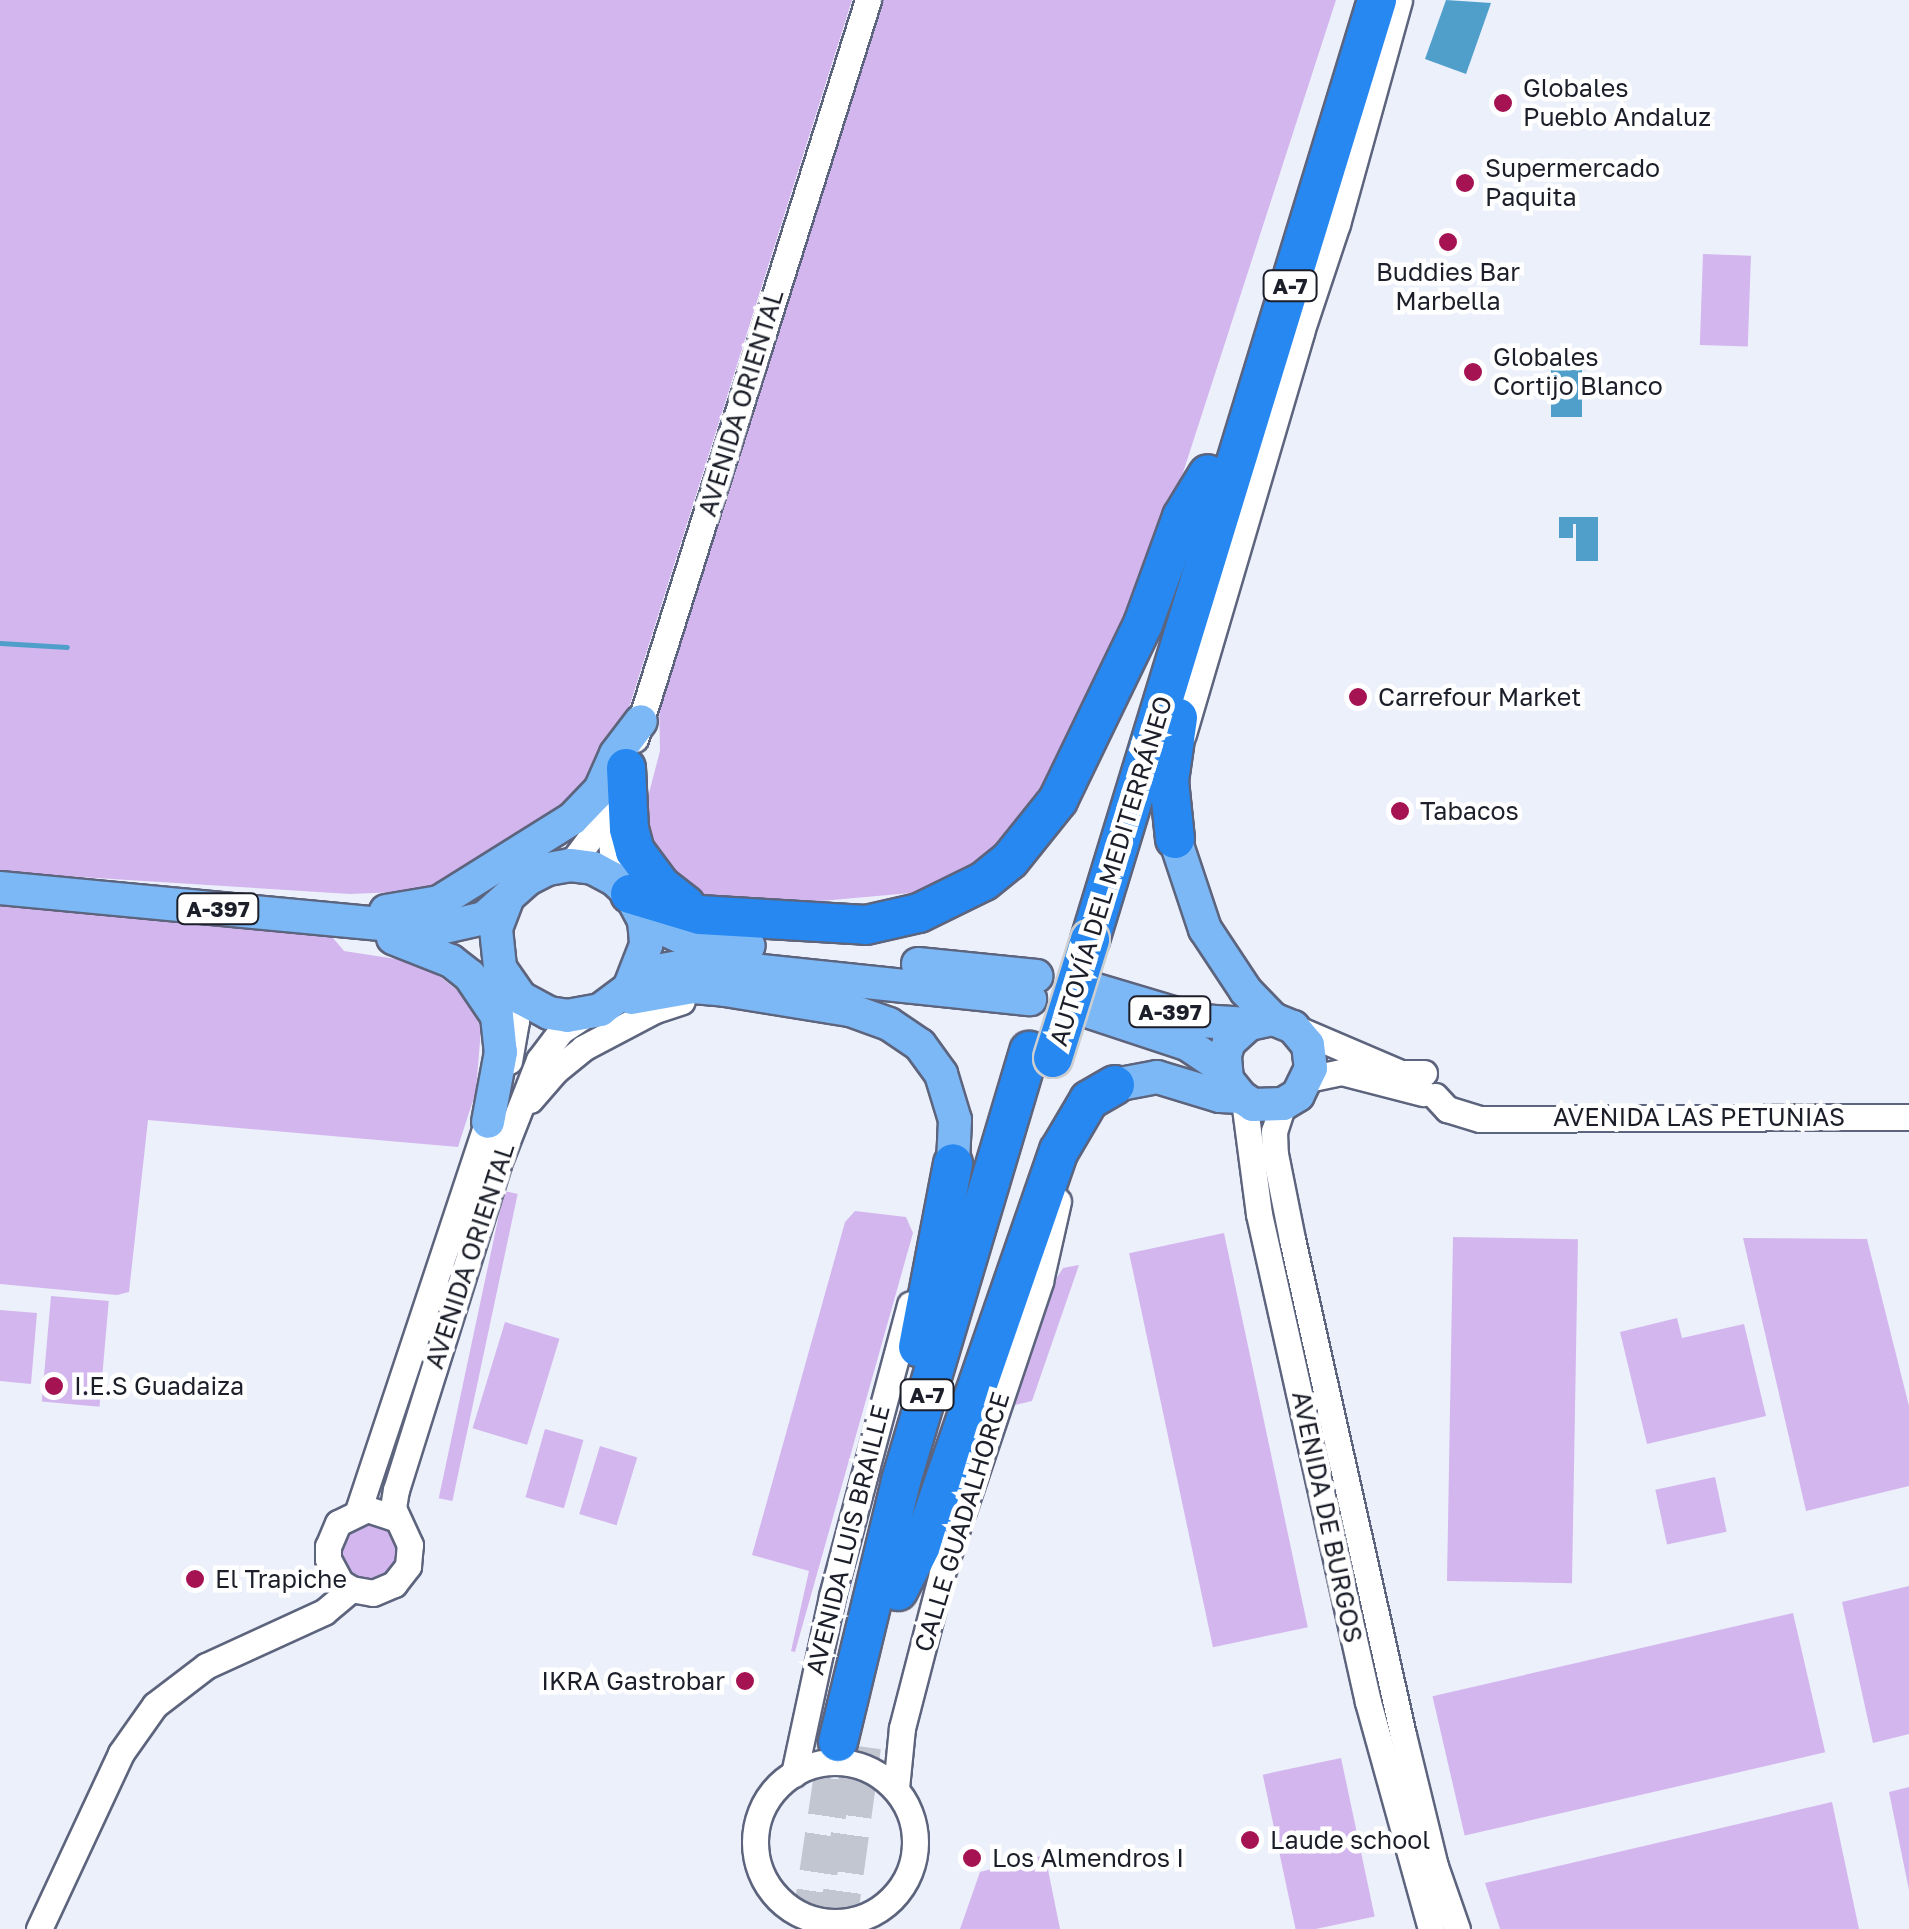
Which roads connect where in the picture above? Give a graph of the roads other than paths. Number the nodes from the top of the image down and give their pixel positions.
1 (868, 0) edge
2 (1354, 0) edge
3 (1377, 0) edge
4 (1399, 0) edge
5 (1208, 474) junction
6 (1202, 571) junction
7 (641, 721) junction
8 (626, 768) junction
9 (614, 806) junction
10 (1175, 839) junction
11 (570, 865) junction
12 (0, 888) edge
13 (508, 897) junction
14 (630, 898) junction
15 (700, 914) junction
16 (348, 921) junction
17 (436, 929) junction
18 (1078, 937) junction
19 (505, 977) junction
20 (754, 994) junction
21 (609, 1002) junction
22 (1272, 1023) junction
23 (1308, 1080) junction
24 (1114, 1085) junction
25 (1431, 1086) junction
26 (1236, 1089) junction
27 (1283, 1104) junction
28 (1909, 1117) edge
29 (502, 1118) junction
30 (948, 1178) junction
31 (358, 1511) junction
32 (395, 1518) junction
33 (890, 1576) junction
34 (351, 1589) junction
35 (850, 1745) tunnel mouth
36 (794, 1774) junction
37 (896, 1788) junction
38 (39, 1929) edge
39 (1430, 1929) edge
40 (1457, 1929) edge

1 - 7 street, AVENIDA ORIENTAL
2 - 5 highway, AUTOVÍA DEL MEDITERRÁNEO / A-7
3 - 6 highway, AUTOVÍA DEL MEDITERRÁNEO / A-7
4 - 10 street
5 - 15 highway
5 - 18 highway, AUTOVÍA DEL MEDITERRÁNEO / A-7
6 - 10 highway
6 - 18 highway, AUTOVÍA DEL MEDITERRÁNEO / A-7
7 - 8 street, AVENIDA ORIENTAL
7 - 16 main road
8 - 9 street, AVENIDA ORIENTAL
8 - 15 highway
9 - 11 street, AVENIDA ORIENTAL
9 - 14 street, AVENIDA ORIENTAL
10 - 22 main road
11 - 13 main road, A-397
11 - 14 main road
12 - 16 main road, A-397
13 - 17 main road, A-397
13 - 19 main road
14 - 15 highway
14 - 21 main road
14 - 21 main road
16 - 17 main road, A-397
16 - 29 main road
17 - 19 main road, A-397
18 - 33 highway, AUTOVÍA DEL MEDITERRÁNEO / A-7, bridge
19 - 21 main road, A-397
19 - 29 street, AVENIDA ORIENTAL
20 - 21 main road
20 - 29 street
20 - 30 main road
21 - 29 street, AVENIDA ORIENTAL
22 - 23 main road
22 - 25 street, AVENIDA LAS PETUNIAS
22 - 26 main road
22 - 26 main road, A-397
23 - 25 street, AVENIDA LAS PETUNIAS
23 - 27 main road
24 - 26 main road
24 - 33 highway
24 - 37 street, CALLE GUADALHORCE
25 - 28 street, AVENIDA LAS PETUNIAS
26 - 27 main road
26 - 39 street, AVENIDA DE BURGOS
27 - 40 street, AVENIDA DE BURGOS
29 - 31 street
29 - 32 street, AVENIDA ORIENTAL
30 - 33 highway
30 - 36 street, AVENIDA LUIS BRAILLE
31 - 32 street
31 - 34 street
32 - 34 street, AVENIDA ORIENTAL
33 - 35 highway, AUTOVÍA DEL MEDITERRÁNEO / A-7
34 - 38 street, AVENIDA ORIENTAL
36 - 37 street
36 - 37 street

